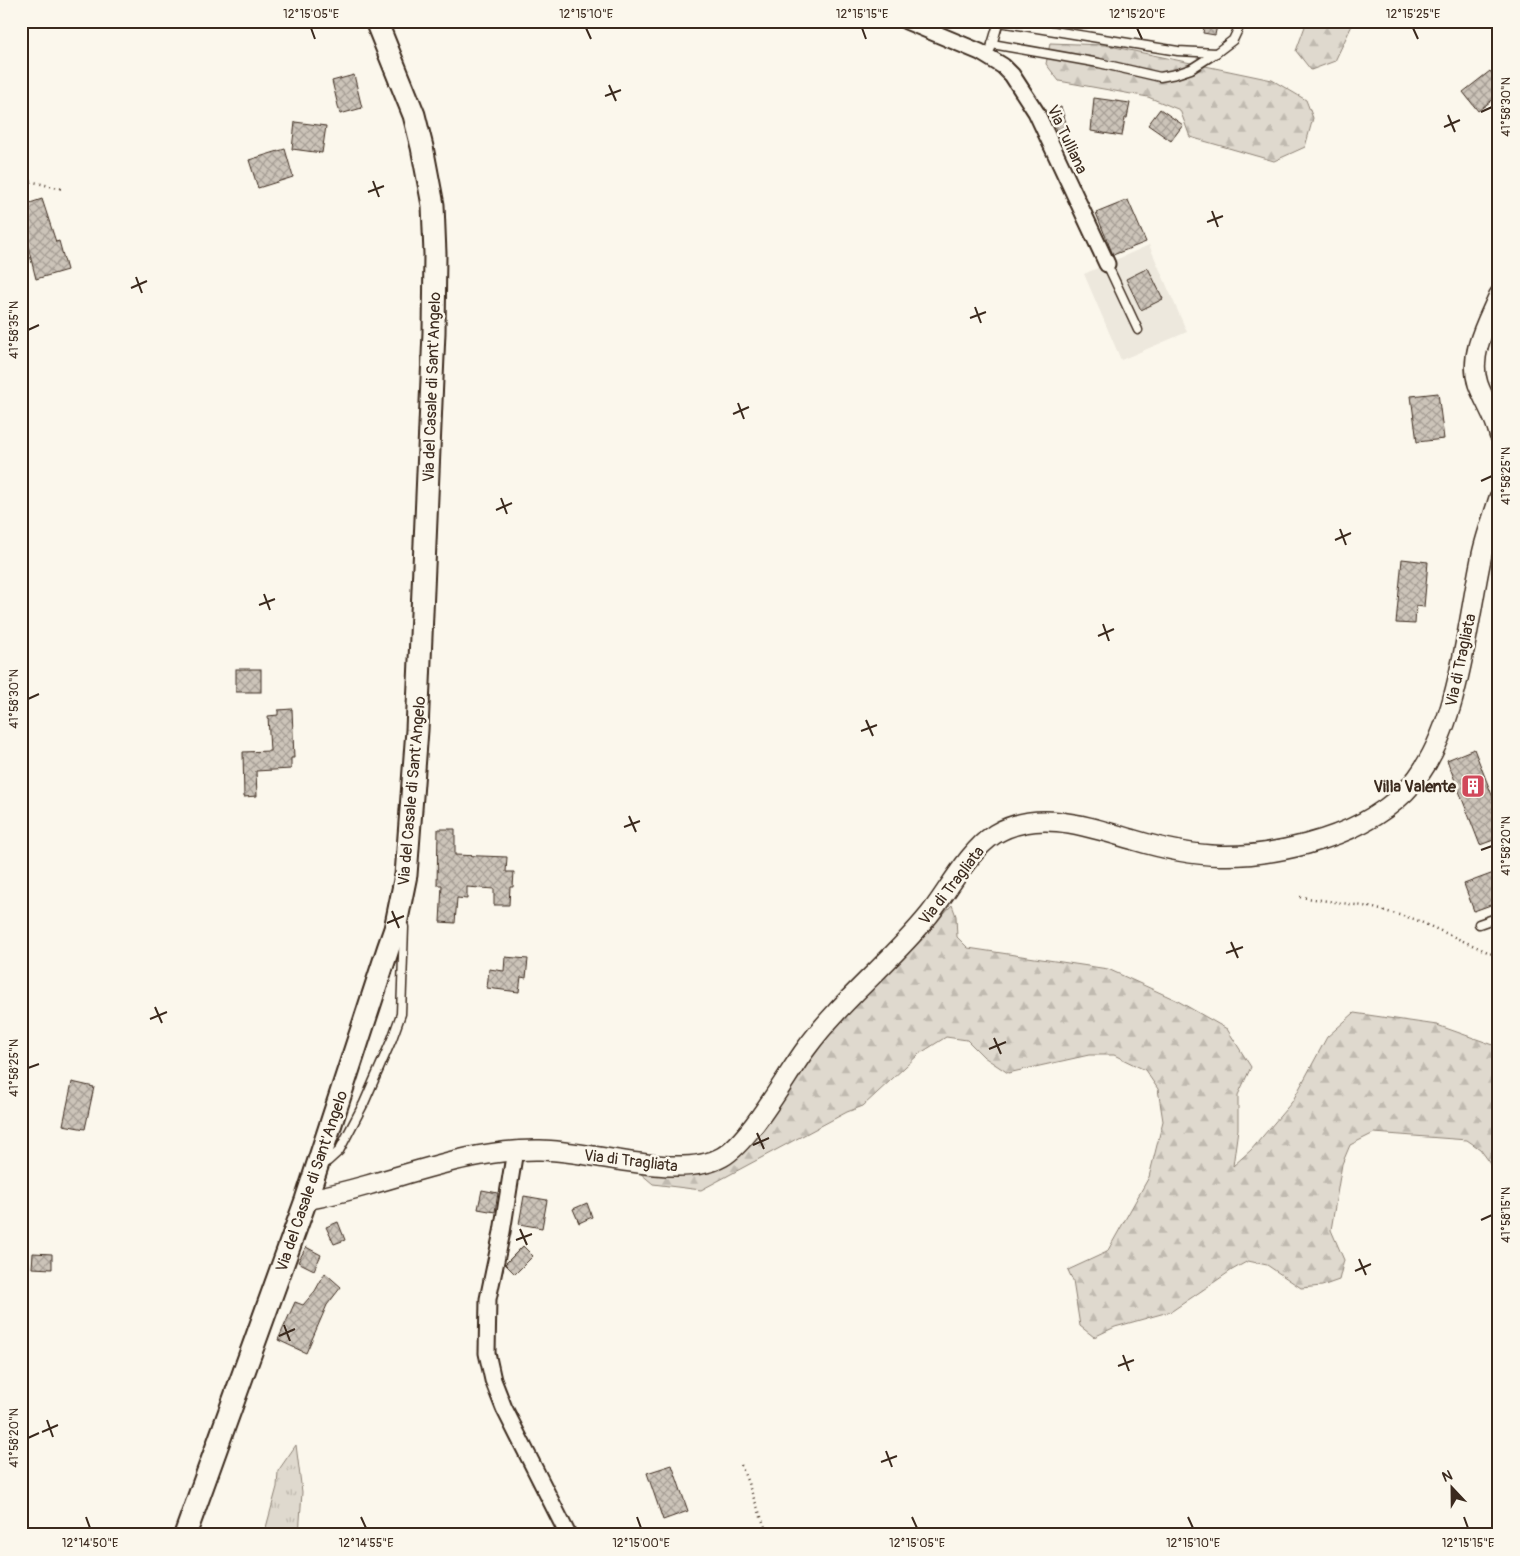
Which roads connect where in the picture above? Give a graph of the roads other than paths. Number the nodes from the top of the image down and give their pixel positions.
1 (376, 21) edge
2 (906, 21) edge
3 (999, 21) edge
4 (1242, 21) edge
5 (990, 50) junction
6 (1216, 53) junction
7 (1107, 264) joint
8 (1499, 295) edge
9 (1138, 330) dead end
10 (1498, 431) edge
11 (1499, 498) edge
12 (400, 906) junction
13 (1499, 917) edge
14 (1479, 924) dead end
15 (515, 1150) junction
16 (318, 1163) junction
17 (306, 1200) junction
18 (185, 1535) edge
19 (568, 1535) edge

1 - 12 main road, Via del Casale di Sant'Angelo
2 - 5 street, Via Tulliana
3 - 5 lane
3 - 6 lane
4 - 6 lane
5 - 6 lane
5 - 7 street, Via Tulliana
7 - 9 lane, Via Tulliana
8 - 10 street
11 - 15 street, Via di Tragliata
12 - 16 main road, Via del Casale di Sant'Angelo
12 - 16 lane
13 - 14 lane
15 - 17 street, Via di Tragliata
15 - 19 street
16 - 17 main road, Via del Casale di Sant'Angelo
17 - 18 main road, Via del Casale di Sant'Angelo

